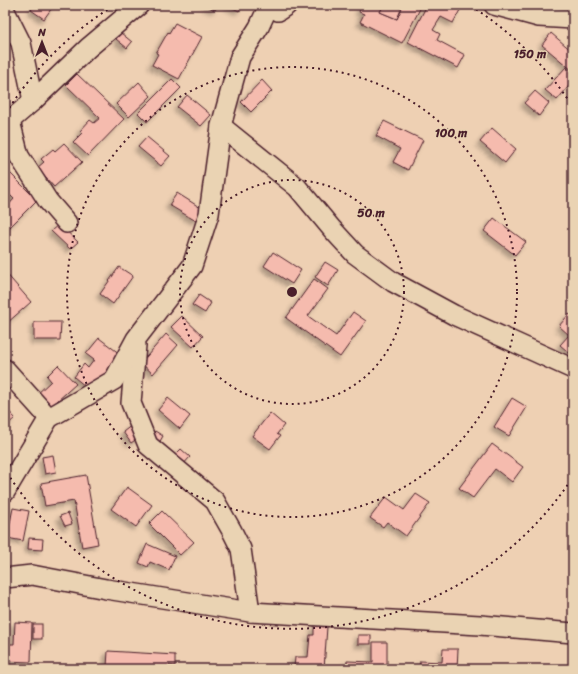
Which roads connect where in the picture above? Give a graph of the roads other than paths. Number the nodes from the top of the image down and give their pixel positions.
1 (139, 5) edge
2 (269, 5) edge
3 (280, 5) edge
4 (287, 5) edge
5 (494, 5) edge
6 (5, 11) edge
7 (573, 19) edge
8 (33, 101) junction
9 (8, 123) edge
10 (221, 126) junction
11 (67, 223) dead end
12 (136, 339) junction
13 (5, 369) edge
14 (573, 369) edge
15 (50, 418) junction
16 (5, 492) edge
17 (5, 578) edge
18 (250, 612) junction
19 (573, 633) edge

1 - 8 street
2 - 10 street
3 - 4 street
5 - 7 street
6 - 8 street
8 - 9 street
9 - 11 street
10 - 12 street
10 - 14 street
12 - 15 street
12 - 18 street
13 - 15 street
15 - 16 street
17 - 18 street
18 - 19 street

